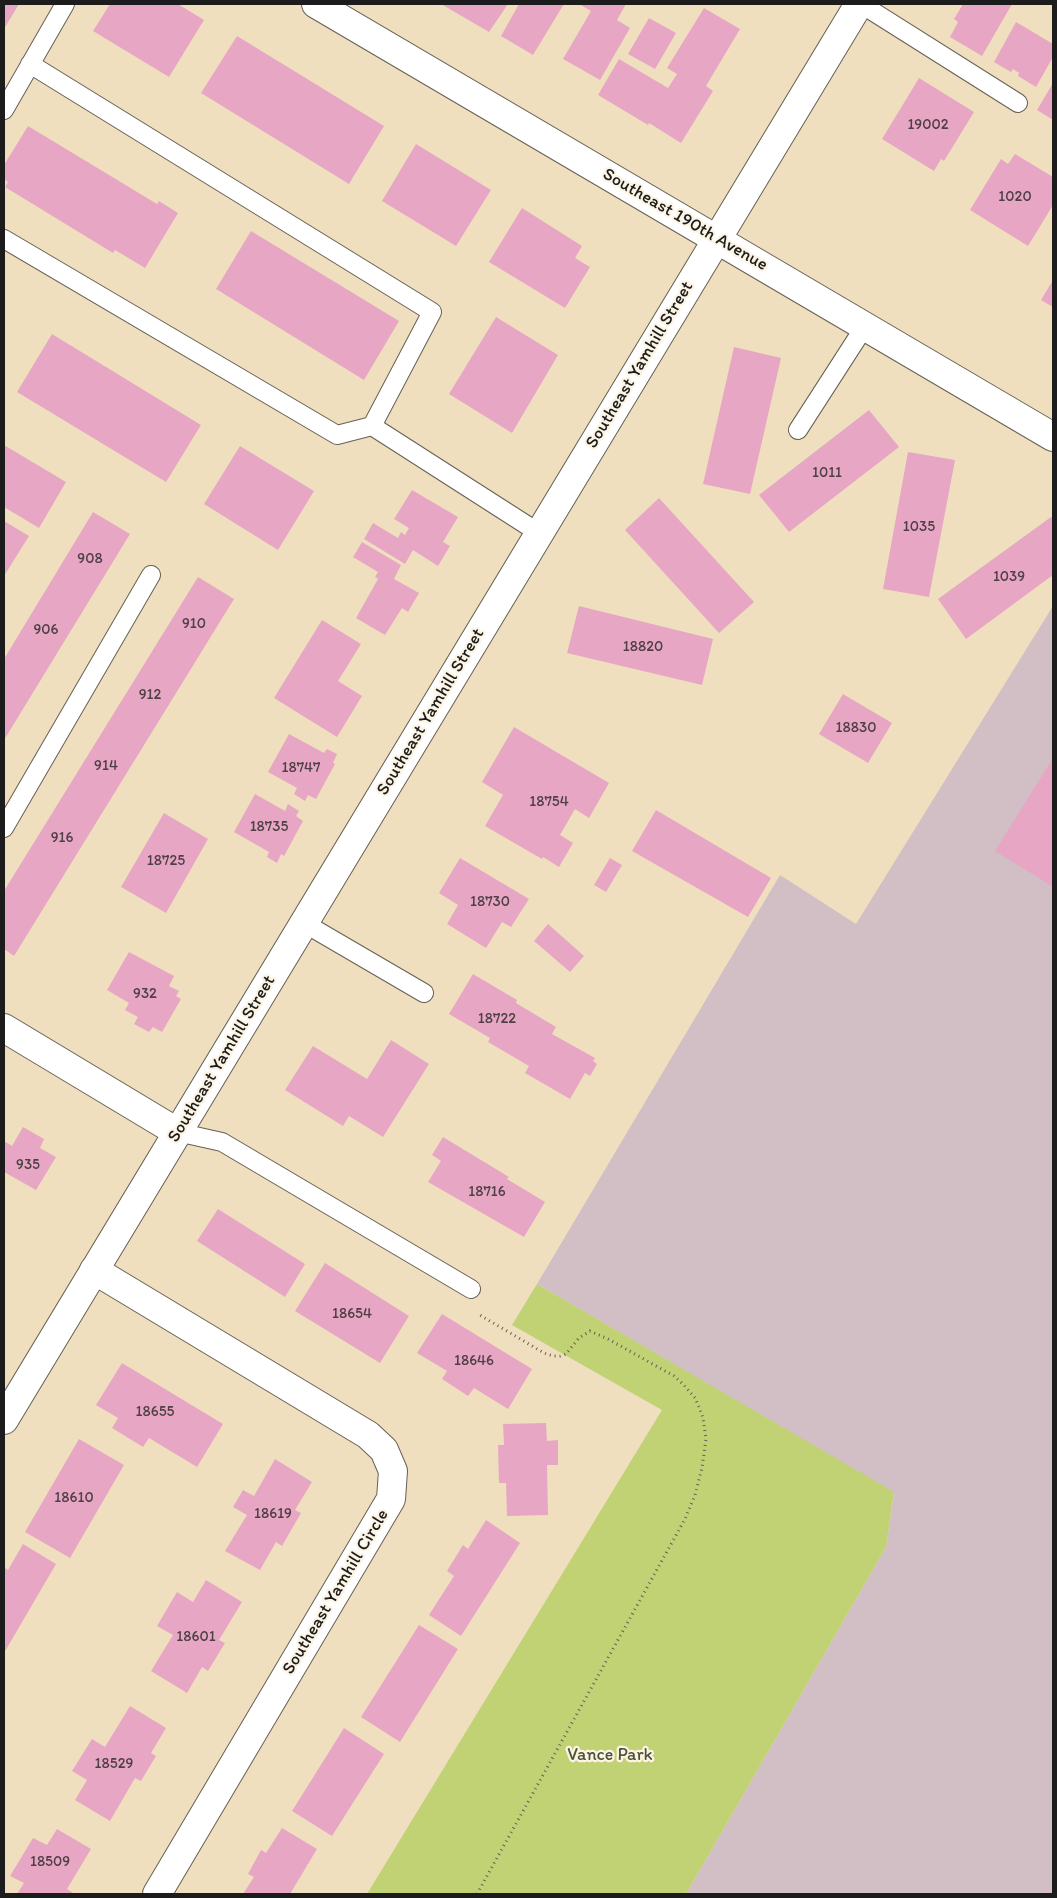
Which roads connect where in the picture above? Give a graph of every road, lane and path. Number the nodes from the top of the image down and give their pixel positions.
1 (65, 4) edge
2 (316, 4) edge
3 (860, 4) edge
4 (30, 64) junction
5 (1018, 103) dead end
6 (4, 110) edge
7 (4, 238) edge
8 (717, 239) junction
9 (865, 326) junction
10 (372, 426) junction
11 (798, 430) dead end
12 (1053, 437) edge
13 (539, 533) junction
14 (151, 574) dead end
15 (4, 828) edge
16 (304, 923) junction
17 (424, 992) dead end
18 (4, 1028) edge
19 (177, 1132) junction
20 (94, 1270) junction
21 (471, 1289) joint
22 (4, 1420) edge
23 (157, 1894) edge
24 (477, 1894) edge

1 - 4 lane
2 - 8 street, Southeast 190th Avenue
3 - 5 lane
3 - 8 street, Southeast Yamhill Street
4 - 6 lane
4 - 10 lane
7 - 10 lane
8 - 9 street, Southeast 190th Avenue
8 - 13 street, Southeast Yamhill Street
9 - 11 lane
9 - 12 street, Southeast 190th Avenue
10 - 13 lane
13 - 16 street, Southeast Yamhill Street
14 - 15 lane
16 - 17 lane
16 - 19 street, Southeast Yamhill Street
18 - 19 street
19 - 20 street, Southeast Yamhill Street
19 - 21 lane
20 - 22 street, Southeast Yamhill Street
20 - 23 street, Southeast Yamhill Circle
21 - 24 path

